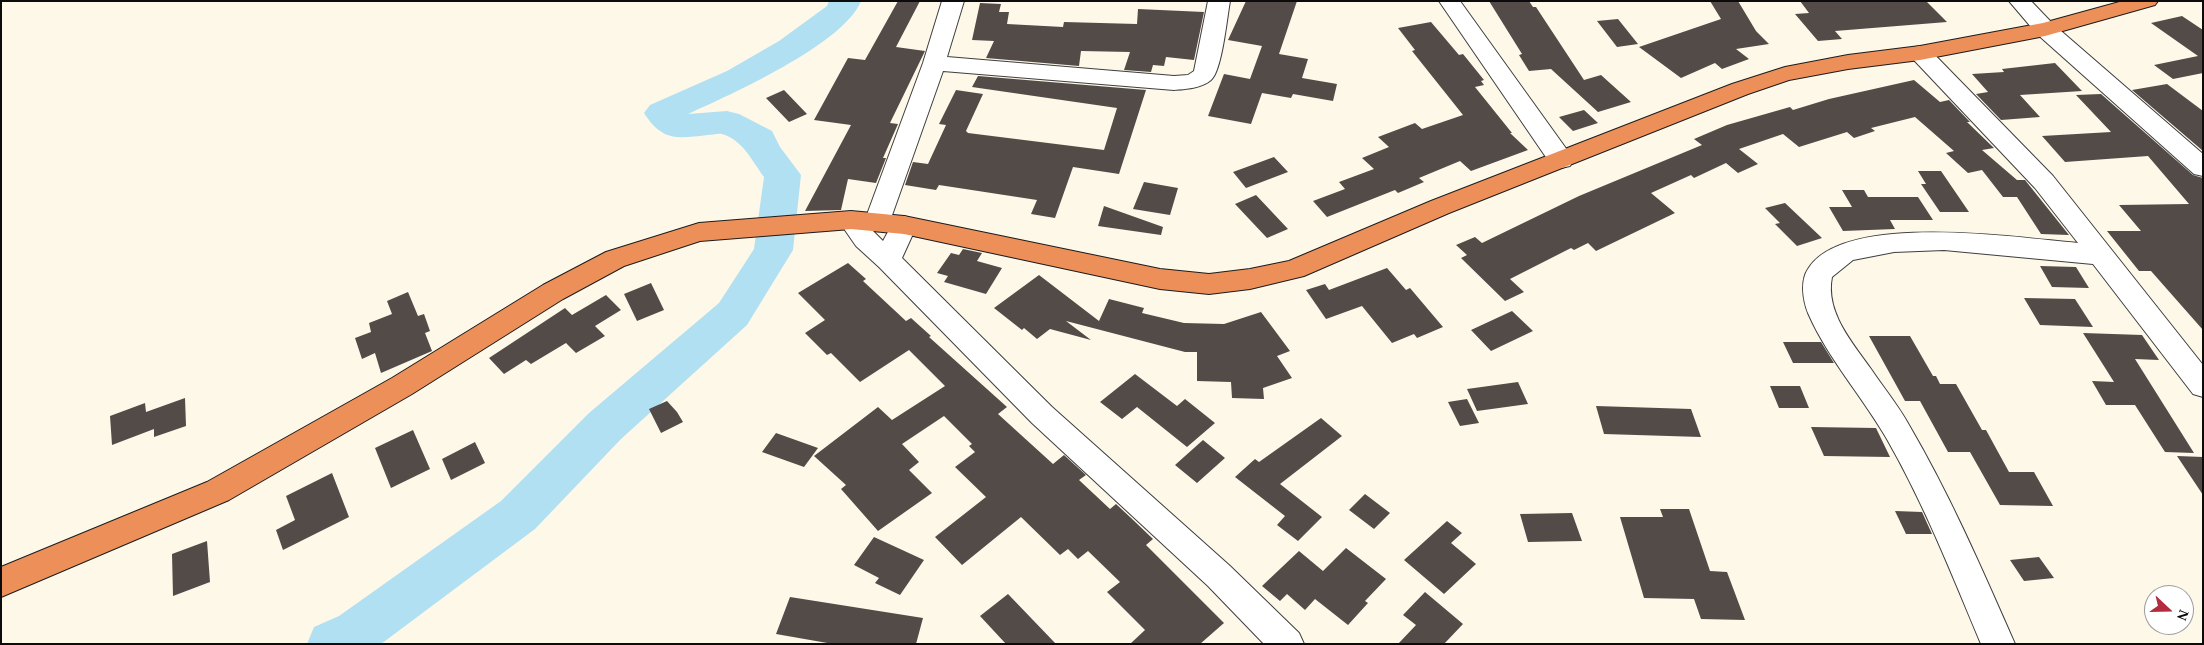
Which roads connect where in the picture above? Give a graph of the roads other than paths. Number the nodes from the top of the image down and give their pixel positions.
1 (953, 1) edge
2 (1219, 1) edge
3 (1449, 1) edge
4 (2019, 1) edge
5 (2148, 1) edge
6 (2045, 29) junction
7 (1920, 53) junction
8 (934, 63) junction
9 (1561, 160) junction
10 (2203, 168) edge
11 (851, 220) junction
12 (876, 221) junction
13 (904, 224) junction
14 (2102, 255) junction
15 (888, 260) junction
16 (2203, 386) edge
17 (1, 582) edge
18 (1287, 644) edge
19 (1998, 644) edge

1 - 8 street
2 - 8 street
3 - 9 street
4 - 6 street
5 - 6 highway
6 - 7 highway
6 - 10 street
7 - 9 highway
7 - 14 street
8 - 12 street
9 - 13 highway
11 - 12 highway
11 - 15 street
11 - 17 highway
12 - 13 highway
13 - 15 street
14 - 16 street
14 - 19 street
15 - 18 street

